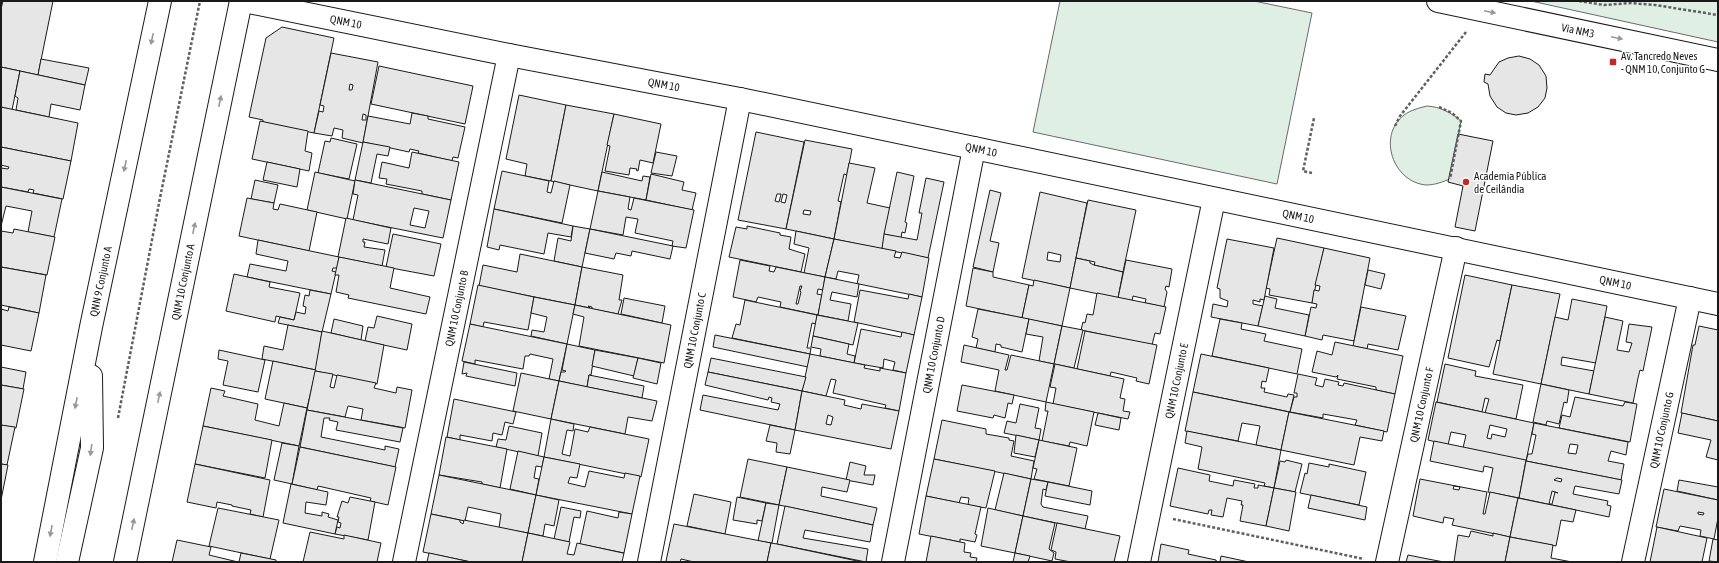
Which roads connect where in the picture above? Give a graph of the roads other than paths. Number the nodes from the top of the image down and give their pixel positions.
1 (160, 1) edge
2 (242, 1) edge
3 (1438, 1) edge
4 (510, 55) junction
5 (1718, 60) edge
6 (740, 99) junction
7 (974, 148) junction
8 (1214, 199) junction
9 (1456, 248) junction
10 (1690, 298) junction
11 (1718, 304) edge
12 (91, 327) junction
13 (45, 562) edge
14 (67, 562) edge
15 (125, 562) edge
16 (404, 562) edge
17 (649, 562) edge
18 (893, 562) edge
19 (1139, 562) edge
20 (1387, 562) edge
21 (1633, 562) edge

1 -> 12 street, QNN 9 Conjunto A
2 - 4 street, QNM 10
15 -> 2 street, QNM 10 Conjunto A
3 -> 5 street, Via NM3
4 - 6 street, QNM 10
4 - 16 street, QNM 10 Conjunto B
6 - 7 street, QNM 10
6 - 17 street, QNM 10 Conjunto C
7 - 8 street, QNM 10
7 - 18 street, QNM 10 Conjunto D
8 - 9 street, QNM 10
8 - 19 street, QNM 10 Conjunto E
9 - 10 street, QNM 10
9 - 20 street, QNM 10 Conjunto F
10 - 11 street, QNM 10
10 - 21 street, QNM 10 Conjunto G
12 -> 13 street, QNN 9 Conjunto A
12 -> 14 street

